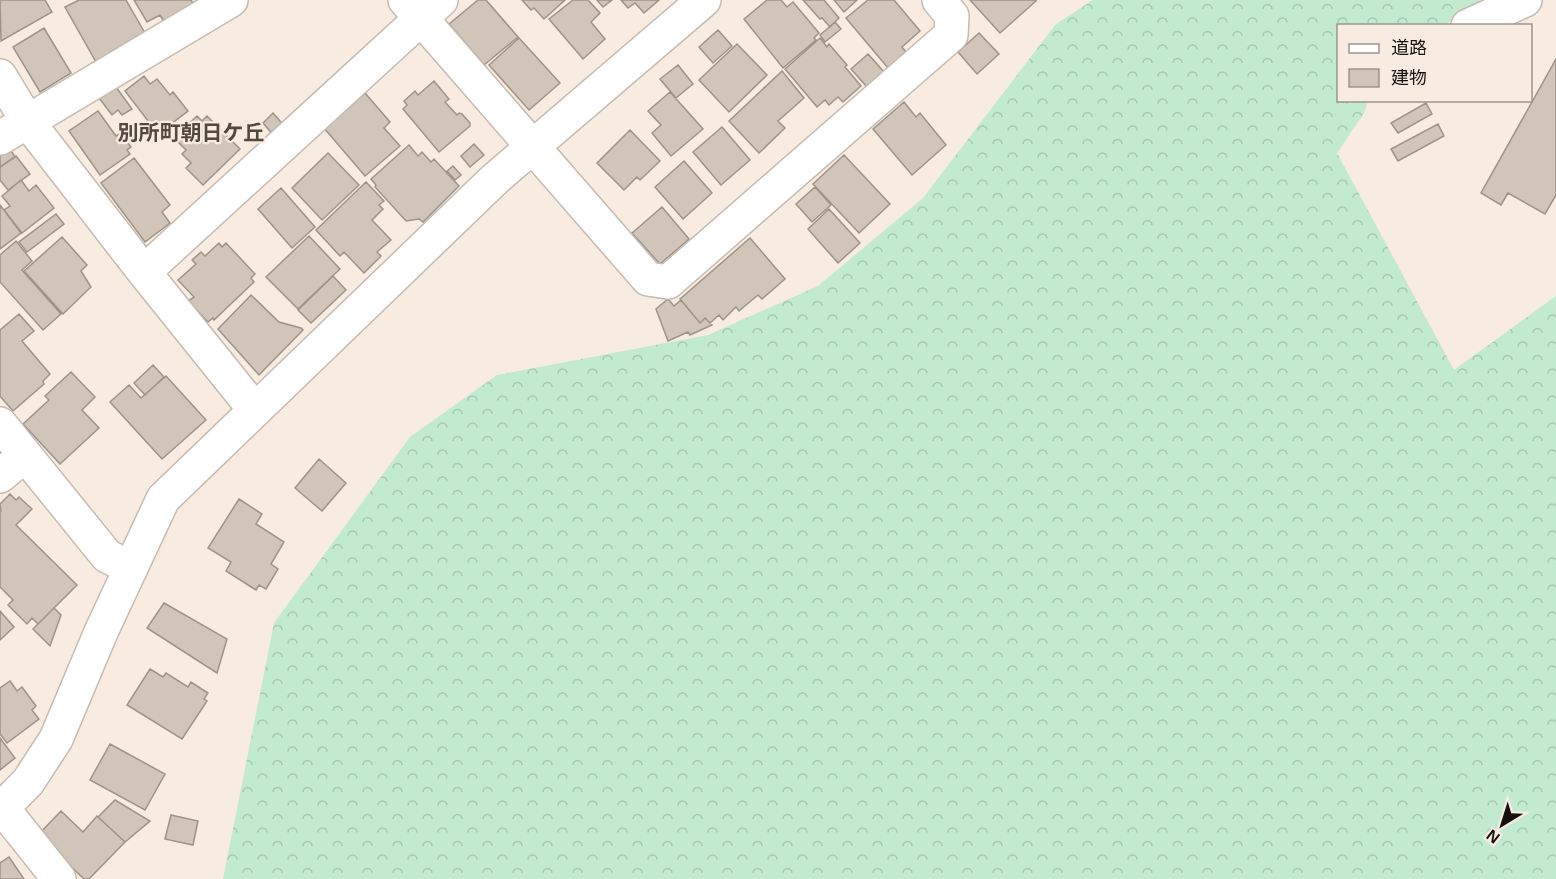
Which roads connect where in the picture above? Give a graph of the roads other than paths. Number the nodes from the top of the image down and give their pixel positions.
1 (231, 0) edge
2 (704, 0) edge
3 (939, 0) edge
4 (1525, 0) edge
5 (422, 6) edge
6 (1472, 24) edge
7 (0, 76) edge
8 (14, 130) edge
9 (533, 146) junction
10 (144, 272) junction
11 (255, 410) junction
12 (0, 424) edge
13 (25, 455) junction
14 (0, 476) edge
15 (131, 568) junction
16 (1, 808) edge
17 (59, 879) edge

1 - 8 street
2 - 9 street
3 - 9 street
4 - 6 street
5 - 9 street
5 - 10 street
7 - 8 street
8 - 10 street
9 - 11 street
10 - 11 street
11 - 15 street
12 - 13 street
13 - 14 street
13 - 15 street
15 - 16 street
16 - 17 street

